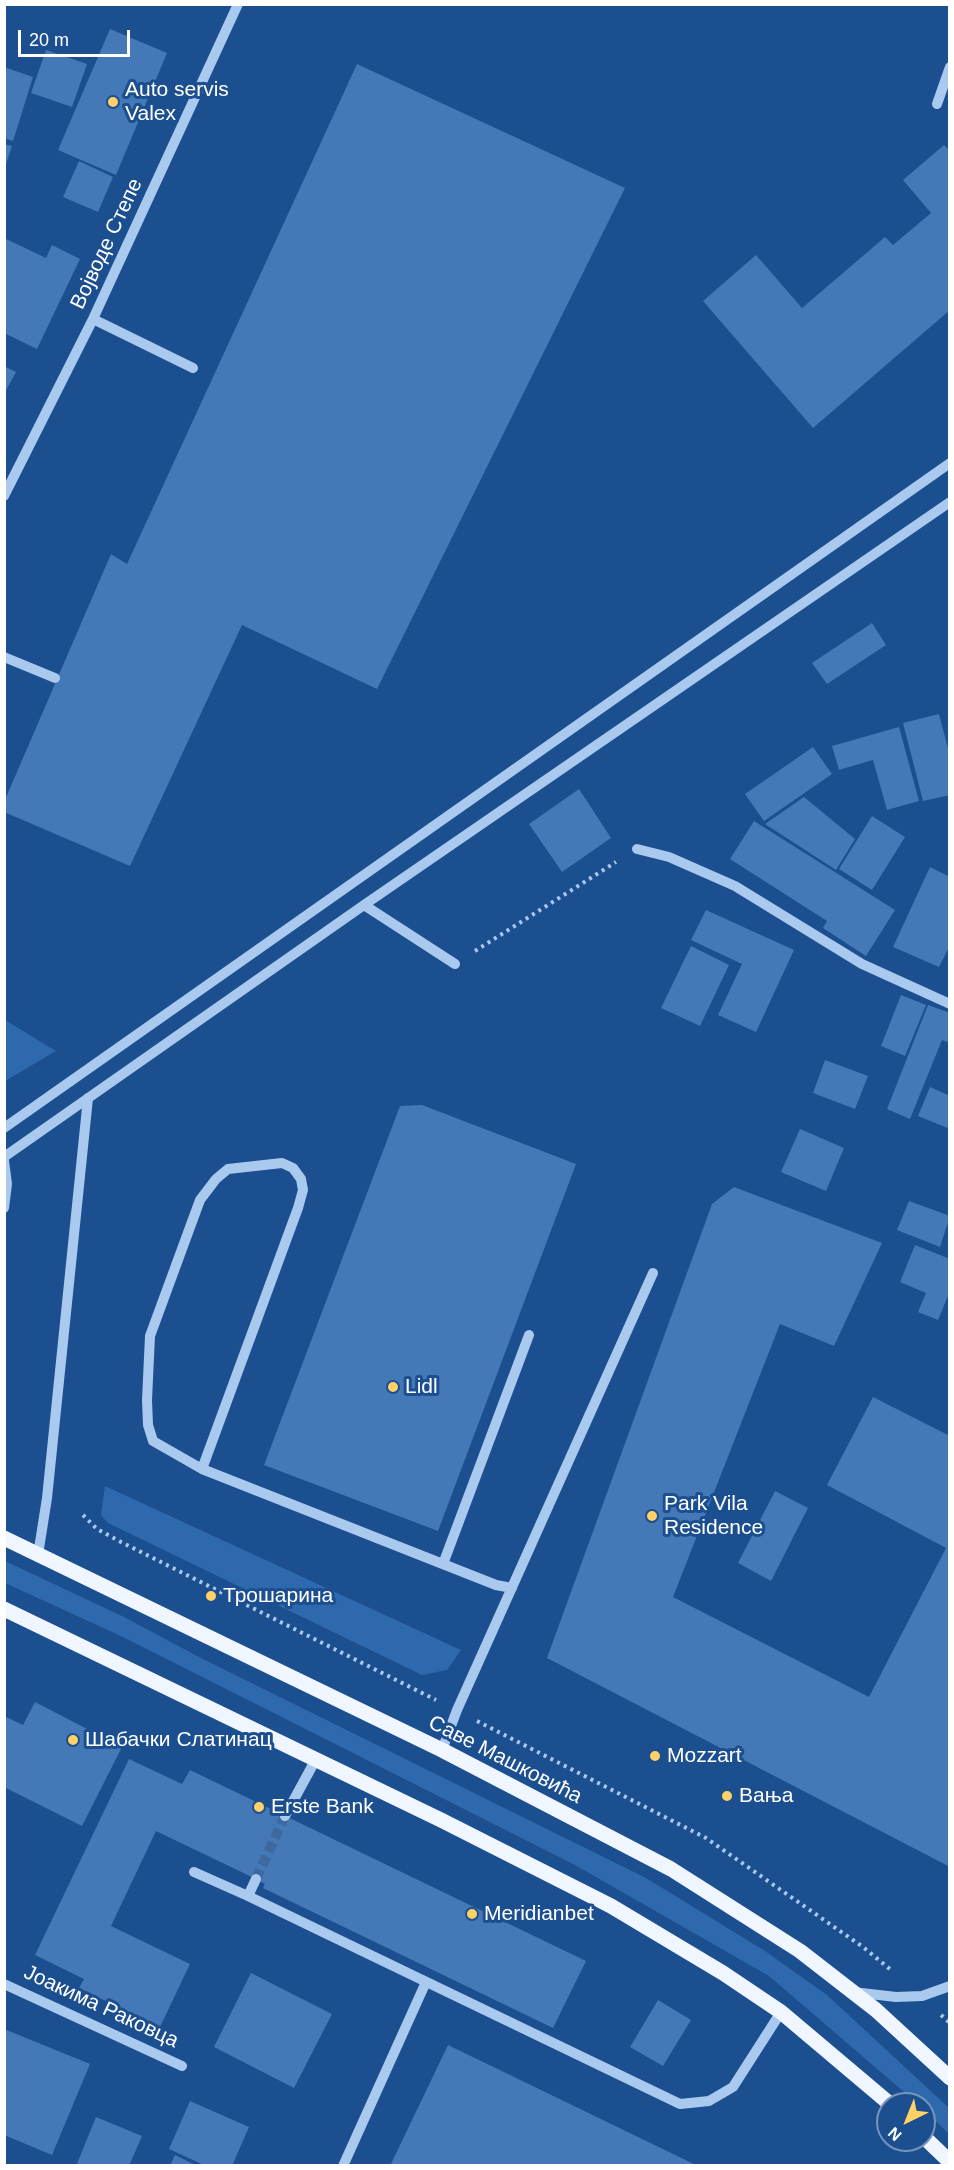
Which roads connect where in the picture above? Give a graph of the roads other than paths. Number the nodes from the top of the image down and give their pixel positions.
1 (238, 4) edge
2 (950, 67) edge
3 (938, 104) dead end
4 (93, 319) junction
5 (193, 368) dead end
6 (950, 464) edge
7 (4, 496) edge
8 (950, 502) edge
9 (4, 657) edge
10 (55, 678) dead end
11 (637, 849) road end
12 (364, 905) junction
13 (455, 964) road end
14 (950, 1004) edge
15 (88, 1098) junction
16 (4, 1128) edge
17 (4, 1159) edge
18 (6, 1184) edge
19 (4, 1208) edge
20 (653, 1273) dead end
21 (529, 1335) dead end
22 (202, 1469) junction
23 (4, 1538) edge
24 (38, 1555) junction
25 (443, 1564) junction
26 (512, 1588) junction
27 (4, 1609) edge
28 (442, 1749) junction
29 (316, 1758) junction
30 (285, 1816) tunnel mouth
31 (194, 1872) dead end
32 (256, 1879) tunnel mouth
33 (248, 1896) junction
34 (426, 1982) junction
35 (4, 1984) edge
36 (950, 1986) edge
37 (852, 1992) junction
38 (781, 2012) junction
39 (182, 2066) dead end
40 (950, 2078) edge
41 (876, 2092) edge
42 (936, 2149) edge
43 (950, 2162) edge
44 (343, 2166) edge

1 - 4 street, Војводе Степе
2 - 3 street
4 - 5 street
4 - 7 street, Војводе Степе
6 - 16 street
8 - 12 street
9 - 10 street
11 - 14 street
12 - 13 street
12 - 15 street
15 - 17 street
15 - 24 street
17 - 18 street
18 - 19 street
20 - 26 street
21 - 25 street
22 - 22 street
22 - 25 street
23 - 24 main road, Саве Машковића
24 - 28 main road, Саве Машковића
25 - 26 street
26 - 28 street
27 - 29 main road
28 - 37 main road, Саве Машковића
29 - 30 street
29 - 38 main road
31 - 33 street
32 - 33 street
33 - 34 street
34 - 38 street
34 - 44 street
35 - 39 street, Јоакима Раковца
36 - 37 street
37 - 40 main road, Саве Машковића
38 - 41 main road
42 - 43 main road

